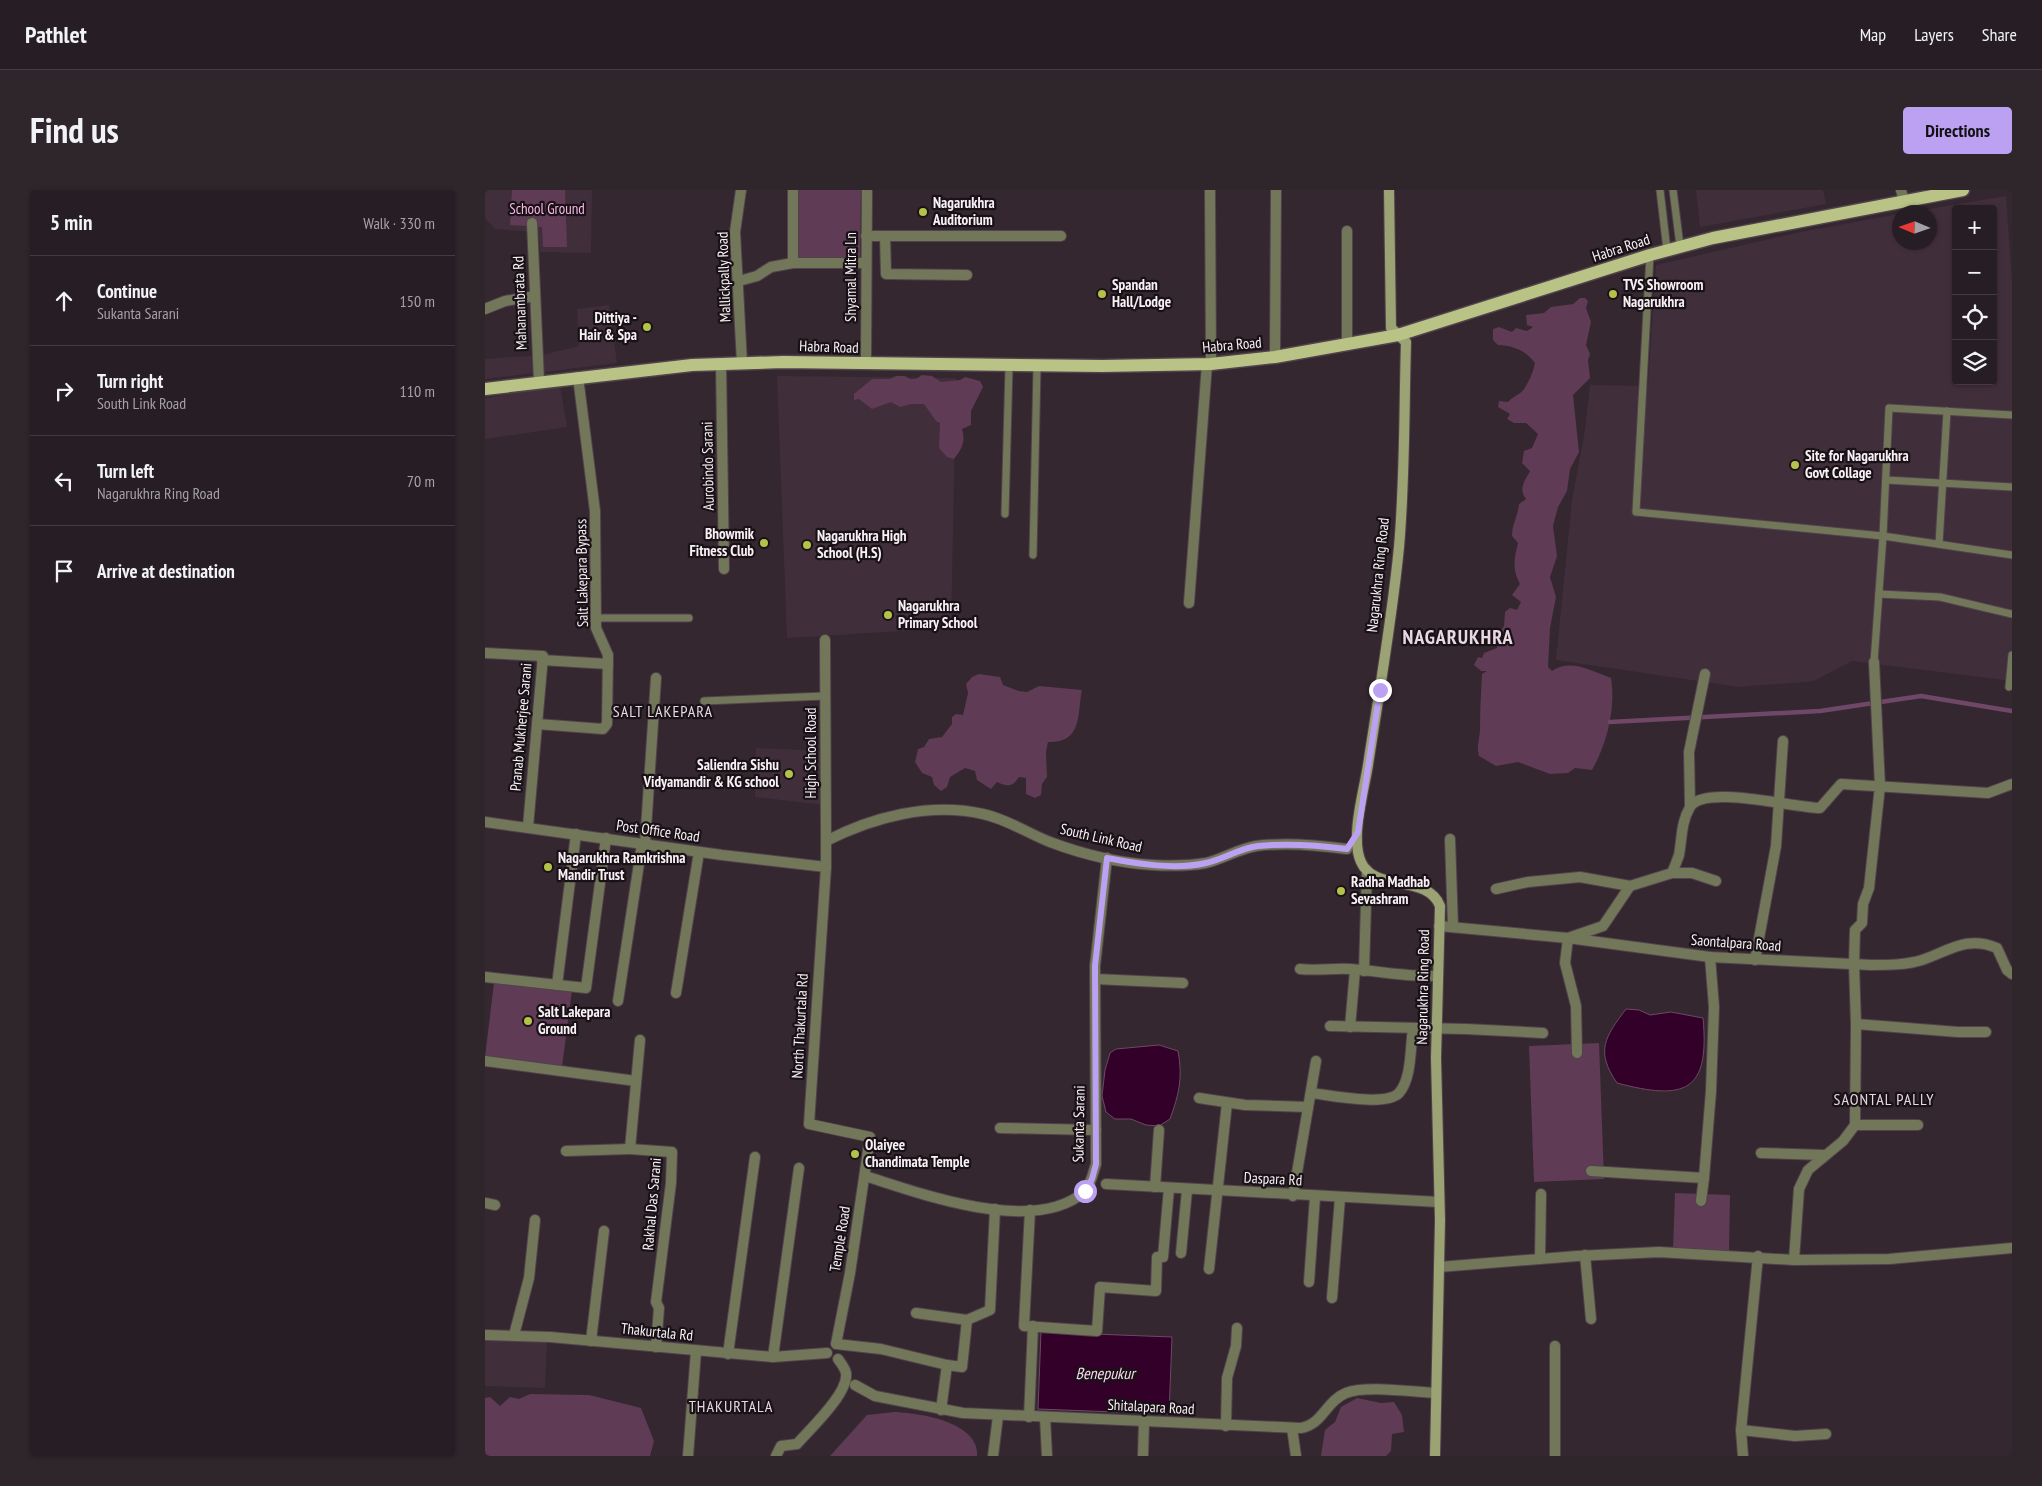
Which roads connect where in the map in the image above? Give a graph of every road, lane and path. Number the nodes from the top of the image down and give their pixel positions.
1 (741, 190) edge
2 (793, 190) edge
3 (867, 190) edge
4 (1210, 190) edge
5 (1276, 190) edge
6 (1389, 190) edge
7 (1659, 190) edge
8 (1673, 190) edge
9 (1963, 190) edge
10 (1902, 195) edge
11 (532, 223) dead end
12 (1347, 231) dead end
13 (866, 236) junction
14 (885, 236) junction
15 (1061, 236) dead end
16 (1680, 246) junction
17 (1667, 250) junction
18 (1650, 255) junction
19 (793, 262) junction
20 (866, 263) junction
21 (967, 275) dead end
22 (739, 280) junction
23 (535, 296) junction
24 (485, 309) edge
25 (1398, 335) junction
26 (1347, 345) junction
27 (1275, 357) junction
28 (742, 363) junction
29 (721, 364) junction
30 (865, 364) junction
31 (1209, 364) junction
32 (1009, 367) junction
33 (1037, 367) junction
34 (578, 377) junction
35 (539, 381) junction
36 (485, 389) edge
37 (1947, 411) junction
38 (2012, 415) edge
39 (1885, 480) junction
40 (1943, 483) junction
41 (2012, 487) edge
42 (1005, 514) dead end
43 (1883, 536) junction
44 (1939, 544) junction
45 (1033, 554) dead end
46 (2012, 555) edge
47 (724, 569) dead end
48 (1879, 594) junction
49 (1189, 604) dead end
50 (2012, 614) edge
51 (595, 618) junction
52 (689, 618) dead end
53 (825, 640) dead end
54 (485, 653) edge
55 (2012, 655) edge
56 (542, 660) junction
57 (1874, 662) joint
58 (608, 664) junction
59 (1705, 674) dead end
60 (656, 678) dead end
61 (2009, 687) dead end
62 (825, 696) junction
63 (705, 700) dead end
64 (537, 724) junction
65 (1783, 741) dead end
66 (2012, 784) edge
67 (1880, 786) junction
68 (1780, 802) junction
69 (1690, 806) junction
70 (485, 822) edge
71 (528, 827) junction
72 (1358, 832) junction
73 (576, 834) junction
74 (606, 838) junction
75 (1450, 839) dead end
76 (826, 841) junction
77 (644, 844) junction
78 (1347, 849) junction
79 (699, 852) junction
80 (1107, 858) junction
81 (1364, 866) junction
82 (826, 867) junction
83 (1672, 873) junction
84 (1716, 881) dead end
85 (1630, 886) junction
86 (1496, 888) dead end
87 (1439, 926) junction
88 (1453, 927) junction
89 (1569, 938) junction
90 (1710, 957) junction
91 (1755, 960) junction
92 (1853, 964) junction
93 (1300, 969) dead end
94 (1360, 970) junction
95 (2012, 974) edge
96 (1438, 976) junction
97 (485, 977) edge
98 (1095, 980) junction
99 (1183, 982) dead end
100 (557, 985) junction
101 (677, 993) dead end
102 (618, 1001) dead end
103 (1856, 1024) junction
104 (1330, 1026) dead end
105 (1350, 1027) junction
106 (1413, 1029) junction
107 (1437, 1030) junction
108 (1986, 1032) dead end
109 (1543, 1034) dead end
110 (640, 1040) dead end
111 (1577, 1053) dead end
112 (485, 1061) edge
113 (1317, 1061) dead end
114 (636, 1082) junction
115 (1311, 1093) junction
116 (1199, 1098) dead end
117 (1227, 1103) junction
118 (1308, 1107) junction
119 (1855, 1125) junction
120 (1918, 1125) dead end
121 (1000, 1128) dead end
122 (1096, 1130) junction
123 (1159, 1130) dead end
124 (871, 1138) joint
125 (630, 1149) junction
126 (566, 1151) dead end
127 (1761, 1153) dead end
128 (1825, 1154) junction
129 (755, 1157) dead end
130 (1096, 1164) junction
131 (799, 1168) dead end
132 (1591, 1171) dead end
133 (865, 1176) junction
134 (1704, 1178) junction
135 (1106, 1184) junction
136 (1155, 1187) junction
137 (1169, 1188) junction
138 (1187, 1190) junction
139 (1085, 1191) junction
140 (1217, 1192) junction
141 (1541, 1194) dead end
142 (1293, 1196) junction
143 (1315, 1197) junction
144 (1340, 1198) junction
145 (1701, 1201) dead end
146 (1439, 1202) junction
147 (995, 1210) junction
148 (1030, 1210) junction
149 (535, 1220) dead end
150 (604, 1231) dead end
151 (2012, 1248) edge
152 (1181, 1253) dead end
153 (1585, 1255) junction
154 (1758, 1256) junction
155 (1540, 1259) junction
156 (1794, 1260) junction
157 (1439, 1267) junction
158 (1209, 1269) dead end
159 (1309, 1282) dead end
160 (1332, 1298) dead end
161 (916, 1312) dead end
162 (1591, 1319) dead end
163 (967, 1320) junction
164 (1033, 1326) junction
165 (1237, 1328) dead end
166 (485, 1335) edge
167 (514, 1335) junction
168 (591, 1341) junction
169 (836, 1344) junction
170 (1555, 1346) dead end
171 (656, 1347) junction
172 (696, 1351) junction
173 (827, 1353) junction
174 (728, 1354) junction
175 (773, 1357) junction
176 (838, 1359) junction
177 (947, 1365) junction
178 (846, 1373) junction
179 (855, 1385) junction
180 (844, 1387) junction
181 (1436, 1393) junction
182 (941, 1410) junction
183 (998, 1416) junction
184 (1029, 1417) junction
185 (1045, 1417) junction
186 (1144, 1422) junction
187 (1227, 1426) junction
188 (1292, 1428) junction
189 (1741, 1430) junction
190 (1826, 1434) dead end
191 (688, 1456) edge
192 (776, 1456) edge
193 (993, 1456) edge
194 (1047, 1456) edge
195 (1143, 1456) edge
196 (1296, 1456) edge
197 (1435, 1456) edge
198 (1555, 1456) edge
199 (1743, 1456) edge

1 - 22 street, Mallickpally Road
2 - 19 street
3 - 13 street, Shyamal Mitra Ln
4 - 31 street
5 - 27 street
6 - 25 main road, Nagarukhra Ring Road
7 - 17 lane
8 - 16 lane
9 - 10 main road, Habra Road
10 - 16 main road, Habra Road
11 - 23 street, Mahanambrata Rd
12 - 26 street
13 - 14 street
13 - 20 street, Shyamal Mitra Ln
14 - 15 street
14 - 21 street
16 - 17 main road, Habra Road
17 - 18 main road, Habra Road
18 - 25 main road, Habra Road
18 - 43 lane
19 - 20 street
19 - 22 street
20 - 30 street, Shyamal Mitra Ln
22 - 28 street, Mallickpally Road
23 - 24 street
23 - 35 street, Mahanambrata Rd
25 - 26 main road, Habra Road
25 - 72 main road, Nagarukhra Ring Road
26 - 27 main road, Habra Road
27 - 31 main road, Habra Road
28 - 29 main road, Habra Road
28 - 30 main road, Habra Road
29 - 34 main road, Habra Road
29 - 47 street, Aurobindo Sarani
30 - 32 main road, Habra Road
31 - 33 main road, Habra Road
31 - 49 street
32 - 33 main road, Habra Road
32 - 42 lane
33 - 45 lane
34 - 35 main road, Habra Road
34 - 51 street, Salt Lakepara Bypass
35 - 36 main road, Habra Road
37 - 38 lane
37 - 39 lane
37 - 40 lane
39 - 40 lane
39 - 43 lane
40 - 41 lane
40 - 44 lane
43 - 44 lane
43 - 48 lane
44 - 46 lane
48 - 50 lane
48 - 57 lane
51 - 52 lane
51 - 58 street, Salt Lakepara Bypass
53 - 62 street, High School Road
54 - 56 street, Pranab Mukherjee Sarani
55 - 61 lane
56 - 58 street
56 - 64 street, Pranab Mukherjee Sarani
57 - 67 street
58 - 64 street, Salt Lakepara Bypass
59 - 69 street
60 - 77 street
62 - 63 lane
62 - 76 street, High School Road
64 - 71 street, Pranab Mukherjee Sarani
65 - 68 street
66 - 67 street
67 - 68 street
67 - 92 street
68 - 69 street
68 - 91 street
69 - 83 street
70 - 71 street, Post Office Road
71 - 73 street, Post Office Road
72 - 78 street
72 - 81 main road, Nagarukhra Ring Road
73 - 74 street, Post Office Road
73 - 100 street
74 - 77 street, Post Office Road
74 - 100 street
75 - 88 street
76 - 80 street, South Link Road
76 - 82 street, High School Road
77 - 79 street, Post Office Road
77 - 102 street
78 - 80 street, South Link Road
78 - 81 street
79 - 82 street, Post Office Road
79 - 101 street
80 - 98 street, Sukanta Sarani
81 - 87 main road, Nagarukhra Ring Road
81 - 94 street
82 - 124 street, North Thakurtala Rd
83 - 84 street
83 - 85 street
85 - 86 street
85 - 89 street
87 - 88 street, Saontalpara Road
87 - 96 main road, Nagarukhra Ring Road
88 - 89 street, Saontalpara Road
89 - 90 street, Saontalpara Road
89 - 111 street
90 - 91 street, Saontalpara Road
90 - 134 street
91 - 92 street, Saontalpara Road
92 - 95 street, Saontalpara Road
92 - 103 street
93 - 94 street
94 - 96 street
94 - 105 street
96 - 107 main road, Nagarukhra Ring Road
97 - 100 street
98 - 99 street
98 - 122 street, Sukanta Sarani
103 - 108 street
103 - 119 street
104 - 105 street
105 - 106 street
106 - 107 street
106 - 115 street
107 - 109 street
107 - 146 main road, Nagarukhra Ring Road
110 - 114 street, Rakhal Das Sarani
112 - 114 street
113 - 115 street
114 - 125 street, Rakhal Das Sarani
115 - 118 street
116 - 117 street
117 - 118 street
117 - 140 street
118 - 142 street
119 - 120 street
119 - 128 street
121 - 122 street
122 - 130 street, Sukanta Sarani
123 - 136 street
124 - 133 street, Temple Road
125 - 126 street
125 - 171 street, Rakhal Das Sarani
127 - 128 street
128 - 156 street
129 - 174 street
130 - 135 street
130 - 139 street, Sukanta Sarani
131 - 175 street
132 - 134 street
133 - 147 street
133 - 169 street, Temple Road
134 - 145 street
135 - 136 street, Daspara Rd
135 - 139 street
136 - 137 street, Daspara Rd
137 - 138 street, Daspara Rd
137 - 164 street
138 - 140 street, Daspara Rd
138 - 152 street
139 - 148 street
140 - 142 street, Daspara Rd
140 - 158 street
141 - 155 street
142 - 143 street, Daspara Rd
143 - 144 street, Daspara Rd
143 - 159 street
144 - 146 street, Daspara Rd
144 - 160 street
146 - 157 main road, Nagarukhra Ring Road
147 - 148 street
147 - 163 street
148 - 164 street
149 - 167 street
150 - 168 street
151 - 156 street
153 - 154 street
153 - 155 street
153 - 162 street
154 - 156 street
154 - 189 street
155 - 157 street
157 - 181 main road, Nagarukhra Ring Road
161 - 163 street
163 - 177 street
164 - 184 street
165 - 187 street
166 - 167 street, Thakurtala Rd
167 - 168 street, Thakurtala Rd
168 - 171 street, Thakurtala Rd
169 - 173 street
169 - 176 street, Temple Road
169 - 177 street
170 - 198 street
171 - 172 street, Thakurtala Rd
172 - 174 street, Thakurtala Rd
172 - 191 street
173 - 175 street, Thakurtala Rd
173 - 176 street
174 - 175 street, Thakurtala Rd
176 - 178 street
177 - 182 street
178 - 179 street
178 - 180 street
179 - 180 street
179 - 182 street, Shitalapara Road
180 - 192 street
181 - 188 street, Shitalapara Road
181 - 197 main road, Nagarukhra Ring Road
182 - 183 street, Shitalapara Road
183 - 184 street, Shitalapara Road
183 - 193 street
184 - 185 street, Shitalapara Road
185 - 186 street, Shitalapara Road
185 - 194 street
186 - 187 street, Shitalapara Road
186 - 195 street
187 - 188 street, Shitalapara Road
188 - 196 street
189 - 190 street
189 - 199 street

